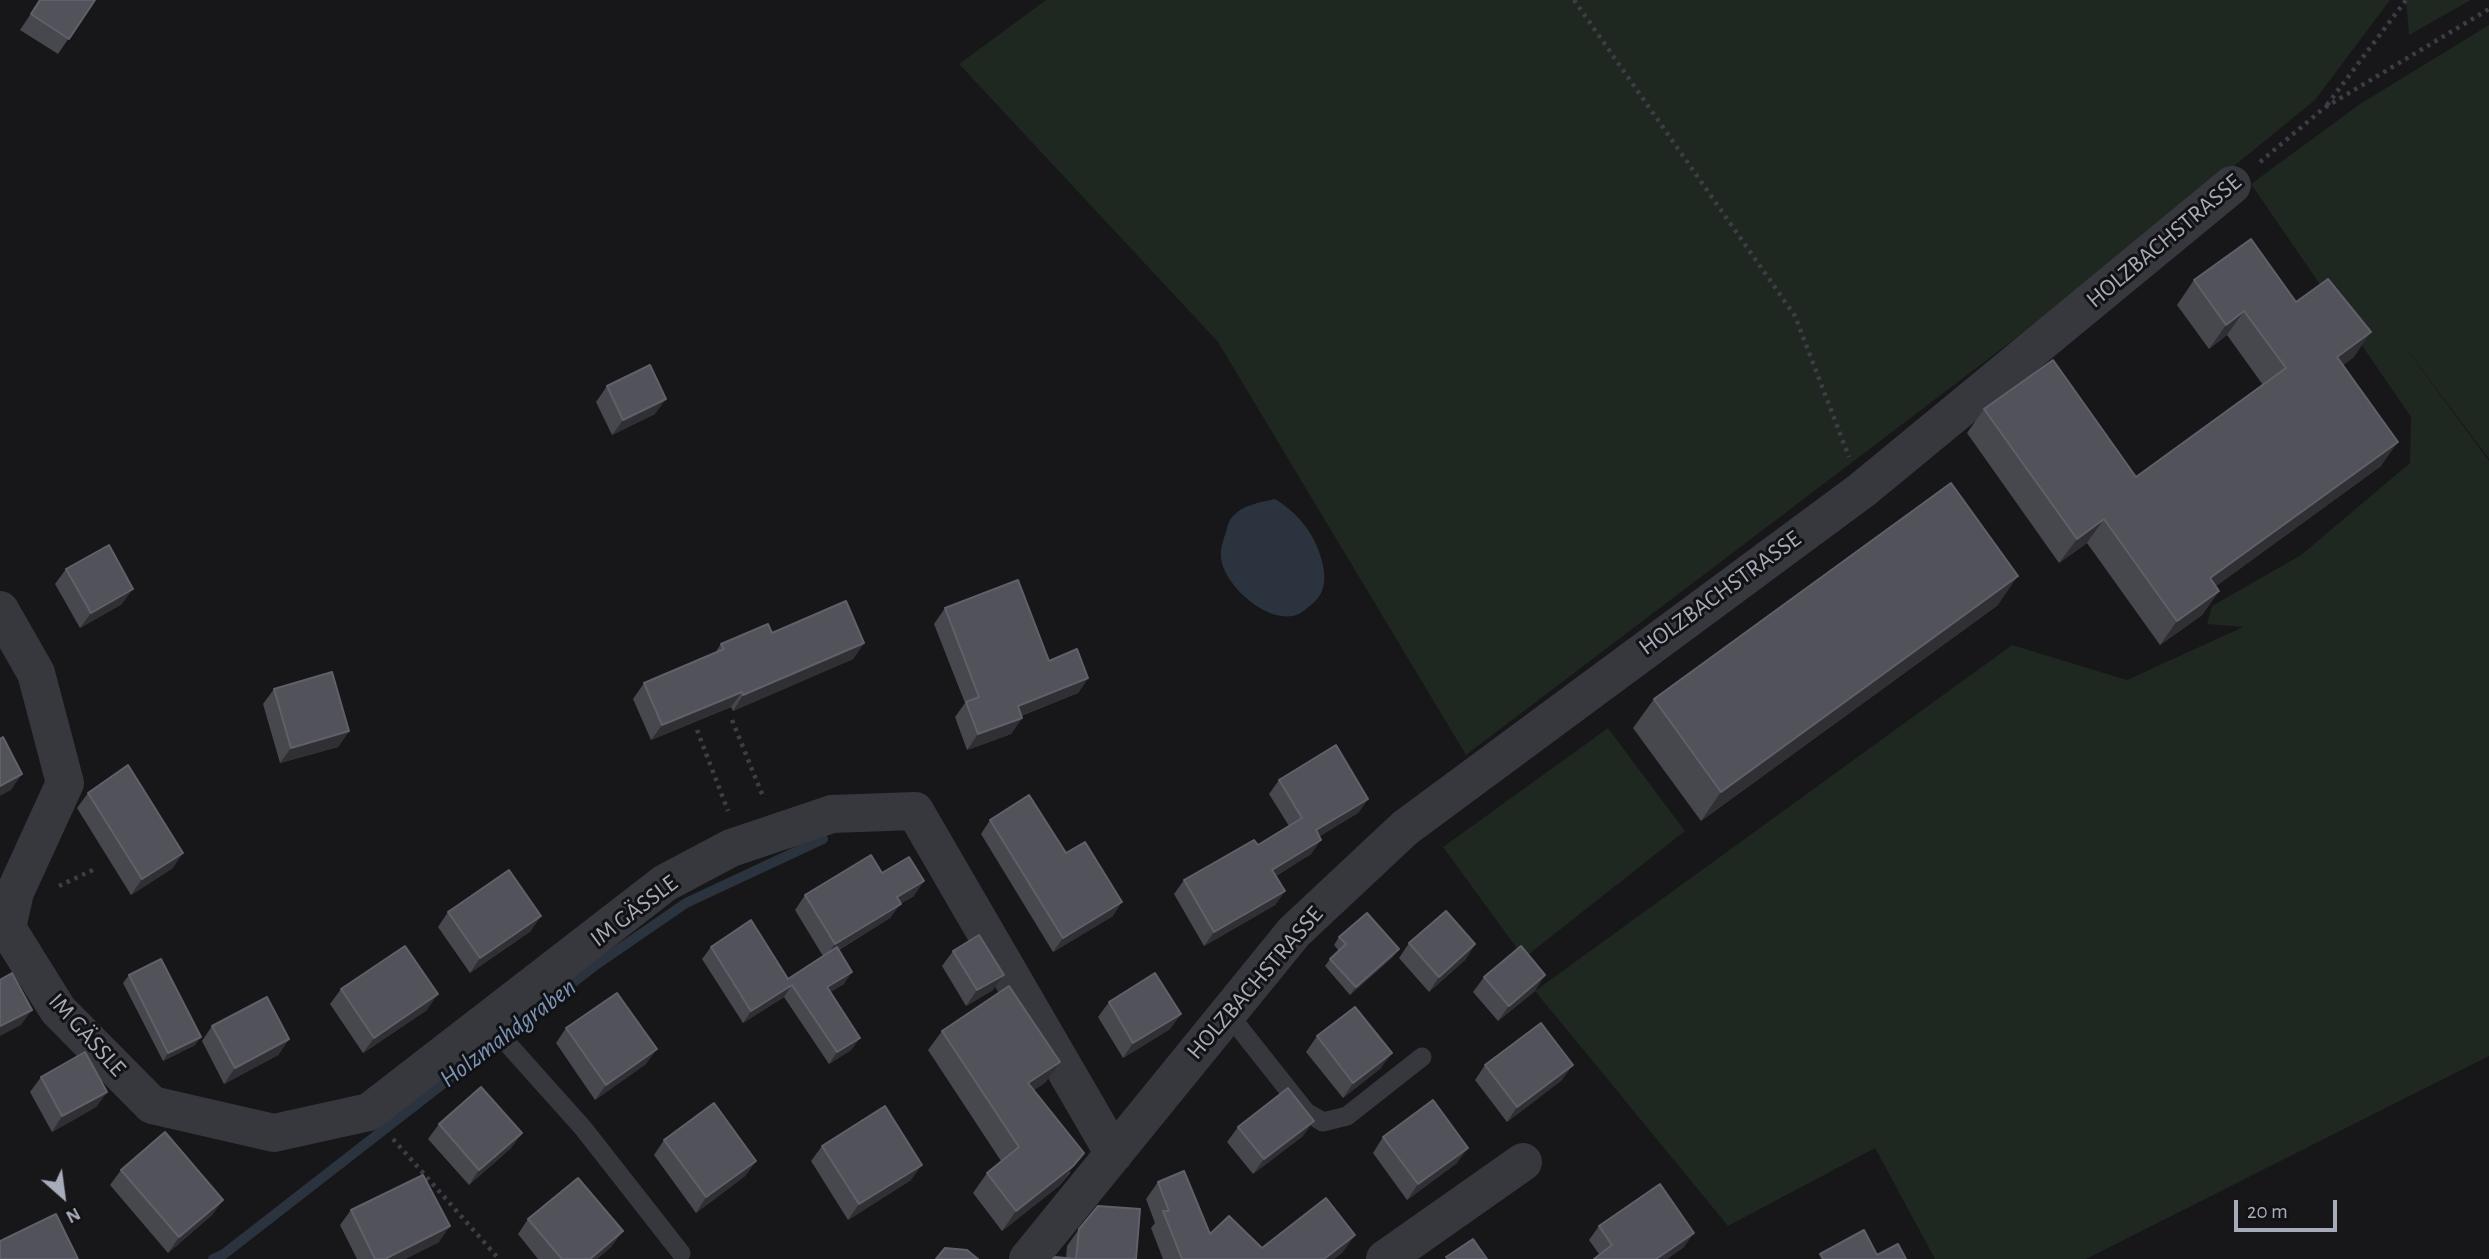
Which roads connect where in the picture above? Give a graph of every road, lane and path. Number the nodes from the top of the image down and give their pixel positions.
1 (1574, 0) edge
2 (2406, 0) edge
3 (2489, 9) edge
4 (2324, 108) junction
5 (2232, 185) joint
6 (1862, 490) junction
7 (0, 610) edge
8 (732, 720) dead end
9 (698, 730) edge
10 (777, 833) junction
11 (741, 845) junction
12 (4, 928) edge
13 (1226, 1012) junction
14 (489, 1023) junction
15 (1422, 1057) dead end
16 (369, 1112) junction
17 (1114, 1154) junction
18 (1523, 1162) dead end
19 (681, 1253) dead end
20 (499, 1259) edge
21 (1028, 1259) edge
22 (1385, 1259) edge

1 - 6 path
2 - 4 path
3 - 4 path, HOLZBACHSTRASSE
4 - 5 path, HOLZBACHSTRASSE
5 - 6 street, HOLZBACHSTRASSE
6 - 13 street, HOLZBACHSTRASSE
7 - 12 street, IM GÄSSLE
8 - 10 path
9 - 11 path
10 - 11 street, IM GÄSSLE
10 - 17 street, IM GÄSSLE
11 - 14 street, IM GÄSSLE
12 - 16 street, IM GÄSSLE
13 - 15 lane
13 - 17 street, HOLZBACHSTRASSE
14 - 16 street, IM GÄSSLE
14 - 19 lane
16 - 20 path
17 - 21 street, HOLZBACHSTRASSE
18 - 22 street

